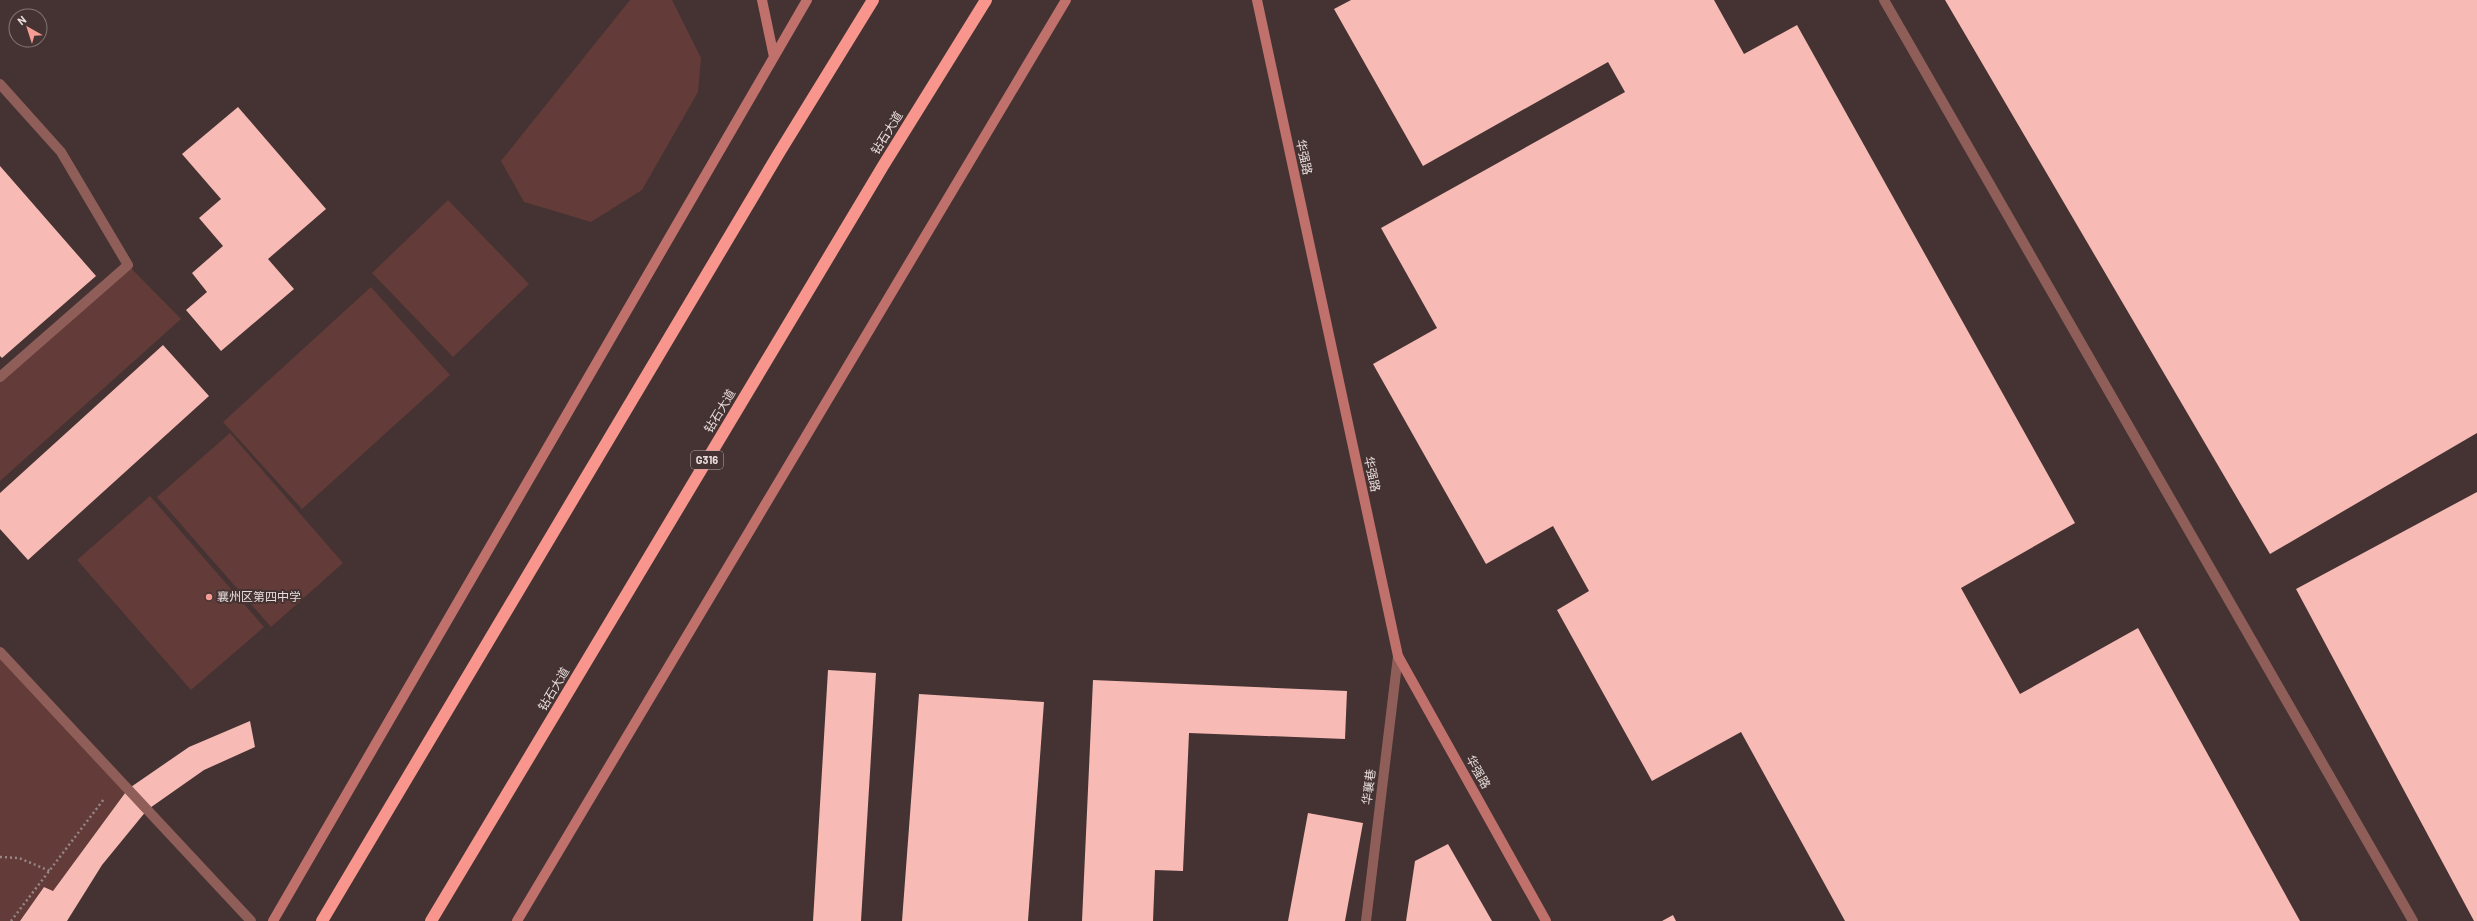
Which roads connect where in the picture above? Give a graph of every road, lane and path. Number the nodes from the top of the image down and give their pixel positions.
1 (762, 0) edge
2 (807, 0) edge
3 (873, 0) edge
4 (986, 0) edge
5 (1066, 0) edge
6 (1258, 0) edge
7 (1884, 0) edge
8 (774, 56) junction
9 (0, 84) edge
10 (0, 377) edge
11 (0, 652) edge
12 (1398, 656) junction
13 (119, 780) junction
14 (0, 857) edge
15 (50, 871) junction
16 (11, 921) edge
17 (251, 921) edge
18 (273, 921) edge
19 (322, 921) edge
20 (431, 921) edge
21 (517, 921) edge
22 (1366, 921) edge
23 (1546, 921) edge
24 (2413, 921) edge

1 - 8 street
2 - 8 street
3 - 19 highway
4 - 20 highway, 钻石大道 / G316
5 - 21 street
6 - 12 street, 华强路
7 - 24 street
8 - 18 street
9 - 10 street
11 - 13 street
12 - 22 street, 华襄巷
12 - 23 street, 华强路
13 - 15 path
13 - 17 street
14 - 15 path
15 - 16 path

